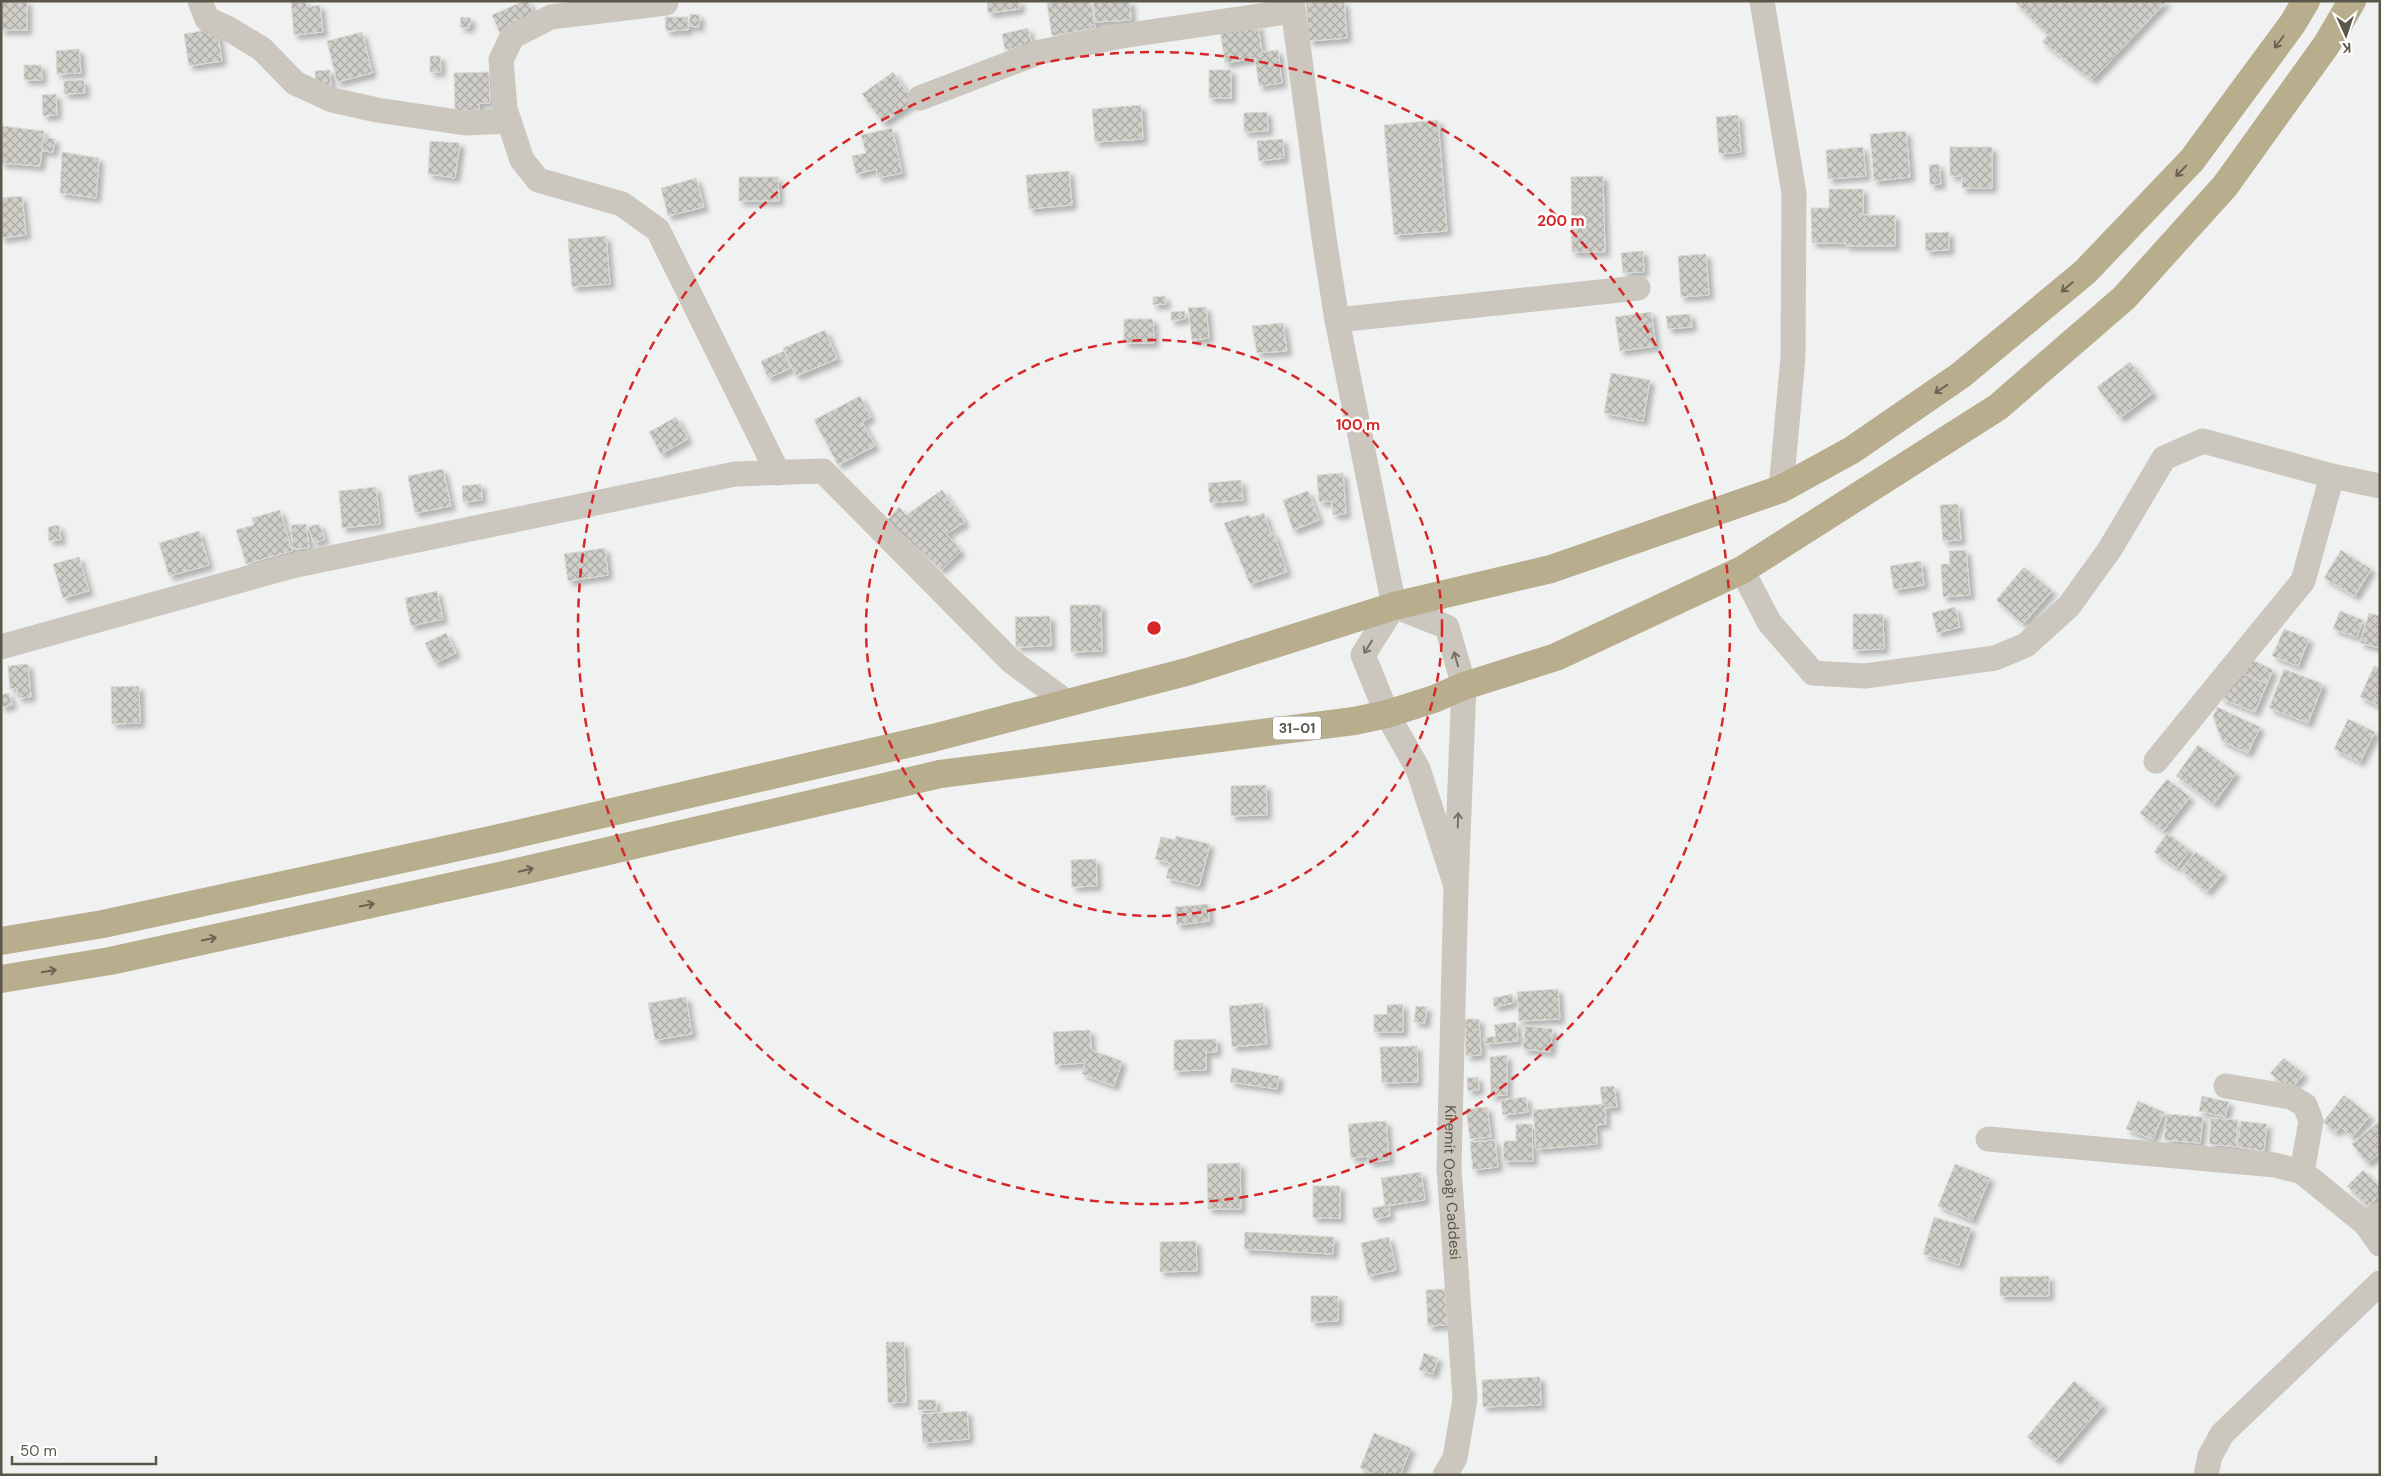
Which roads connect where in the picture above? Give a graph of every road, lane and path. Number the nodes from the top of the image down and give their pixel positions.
1 (200, 1) edge
2 (666, 1) edge
3 (1762, 1) edge
4 (2306, 1) edge
5 (2352, 1) edge
6 (1292, 6) edge
7 (550, 9) edge
8 (920, 98) dead end
9 (509, 121) junction
10 (1638, 288) dead end
11 (1337, 320) junction
12 (778, 473) junction
13 (2332, 476) junction
14 (2380, 486) edge
15 (1781, 489) junction
16 (1742, 570) junction
17 (1394, 606) junction
18 (1, 647) edge
19 (1464, 686) junction
20 (1068, 703) junction
21 (1387, 714) junction
22 (2156, 761) dead end
23 (1456, 886) junction
24 (1, 941) edge
25 (1, 979) edge
26 (2226, 1086) dead end
27 (1988, 1139) dead end
28 (2302, 1172) junction
29 (2375, 1227) edge
30 (2380, 1283) edge
31 (1445, 1475) edge
32 (2206, 1475) edge

1 - 9 street
2 - 7 street
3 - 15 street
4 -> 15 highway
5 - 16 highway, 31-01
6 - 8 street
6 - 11 street
7 - 9 street
9 - 12 street
10 - 11 street
11 - 17 street
12 - 18 street
12 - 20 street
13 - 14 street
13 - 16 street
13 - 22 street
15 - 17 highway
16 - 19 highway, 31-01
19 -> 17 street, Kiremit Ocağı Caddesi
17 - 20 highway
17 -> 21 street
19 - 21 highway, 31-01
23 -> 19 street, Kiremit Ocağı Caddesi
20 - 24 highway
21 - 23 street
25 -> 21 highway, 31-01
23 - 31 street, Kiremit Ocağı Caddesi
26 - 28 street
27 - 28 street
28 - 29 street
30 - 32 street

